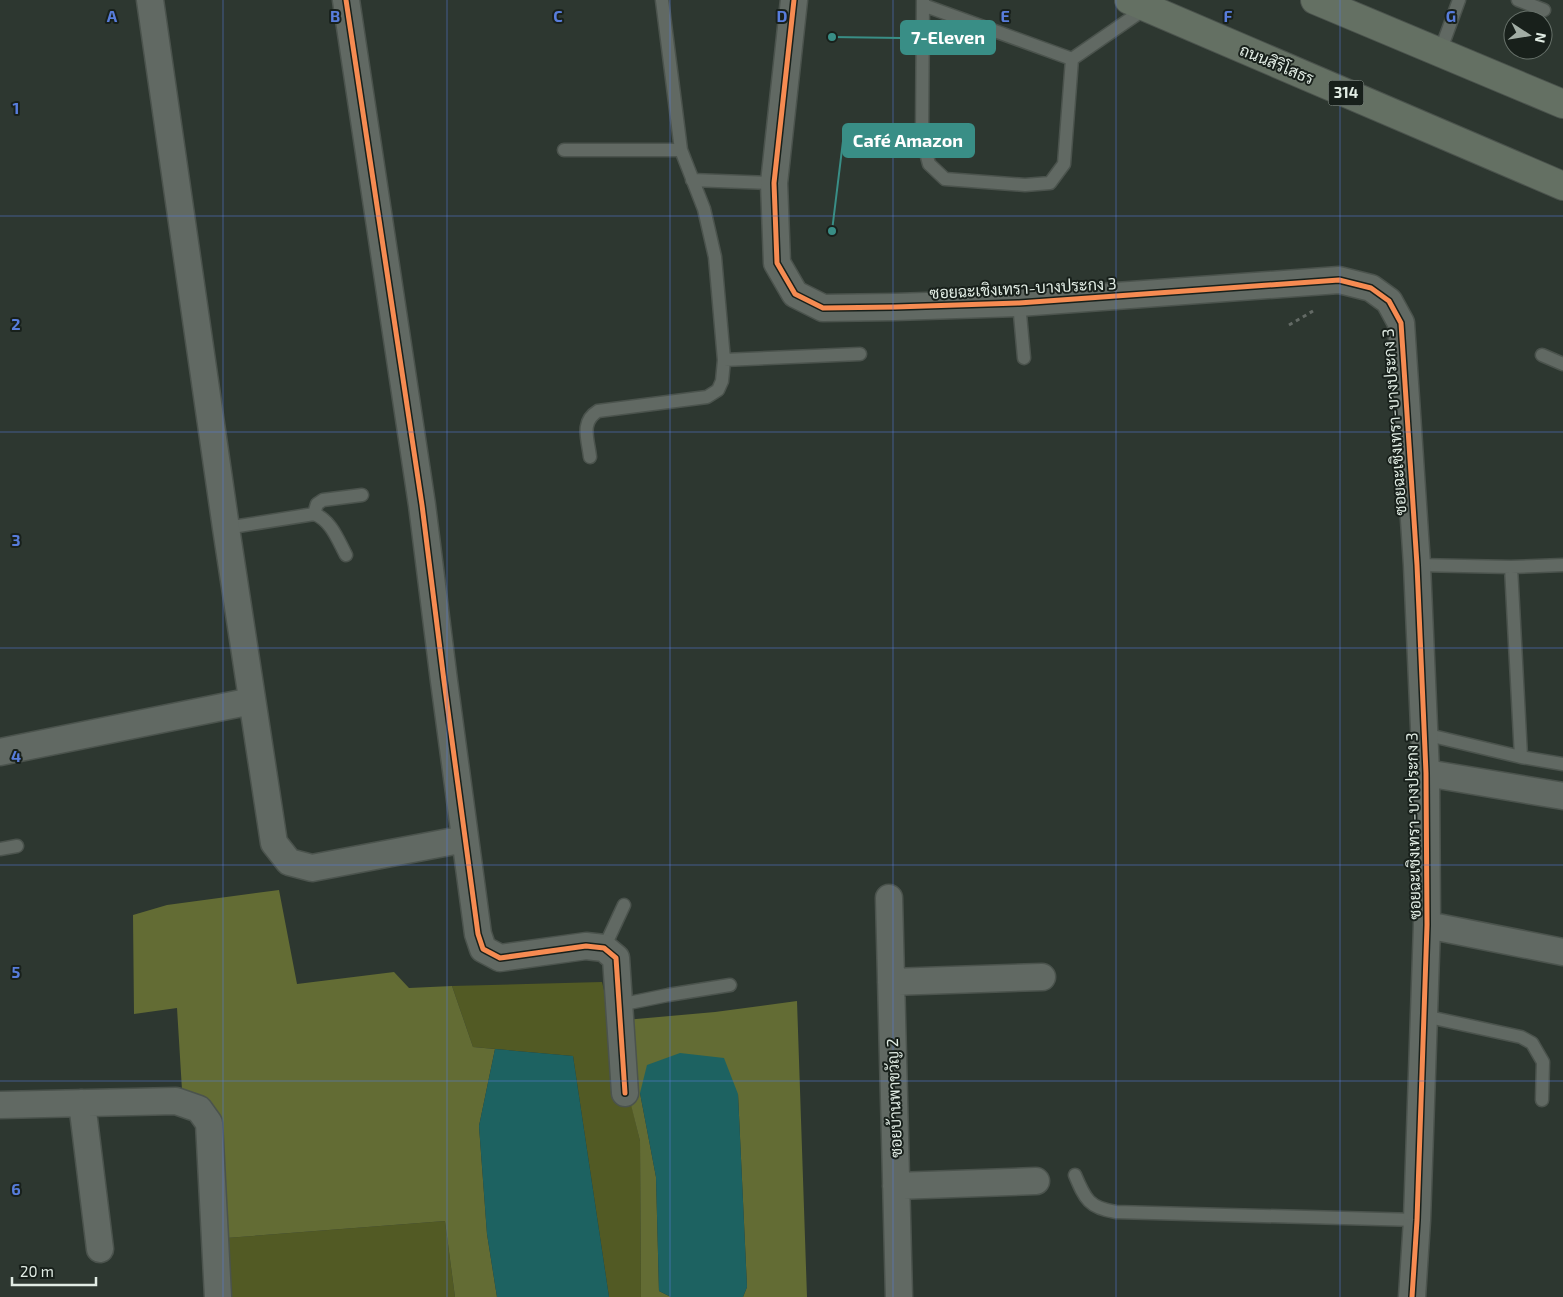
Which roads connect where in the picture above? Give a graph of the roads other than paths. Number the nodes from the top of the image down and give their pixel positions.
1 (150, 0) edge
2 (346, 0) edge
3 (662, 0) edge
4 (794, 0) edge
5 (1315, 0) edge
6 (1459, 0) edge
7 (1518, 0) edge
8 (923, 3) edge
9 (1138, 4) edge
10 (1348, 6) edge
11 (1544, 10) dead end
12 (1440, 52) junction
13 (1072, 59) junction
14 (1563, 104) edge
15 (564, 150) dead end
16 (681, 150) junction
17 (692, 180) junction
18 (774, 183) junction
19 (1563, 186) edge
20 (1019, 303) junction
21 (860, 354) dead end
22 (1542, 355) dead end
23 (1024, 358) dead end
24 (724, 360) junction
25 (1563, 364) edge
26 (590, 457) dead end
27 (362, 495) dead end
28 (314, 514) junction
29 (226, 528) junction
30 (346, 555) dead end
31 (1563, 564) edge
32 (1417, 565) junction
33 (1511, 567) junction
34 (252, 701) junction
35 (1424, 734) junction
36 (0, 752) edge
37 (1521, 758) junction
38 (1563, 764) edge
39 (1426, 773) junction
40 (1563, 796) edge
41 (465, 839) junction
42 (17, 846) dead end
43 (0, 850) edge
44 (889, 898) dead end
45 (624, 904) dead end
46 (1427, 925) junction
47 (604, 948) junction
48 (1563, 952) edge
49 (1042, 977) dead end
50 (891, 982) junction
51 (730, 985) dead end
52 (619, 1006) junction
53 (1424, 1016) junction
54 (625, 1094) dead end
55 (1542, 1100) dead end
56 (82, 1103) junction
57 (0, 1105) edge
58 (1075, 1175) dead end
59 (1036, 1181) dead end
60 (896, 1186) junction
61 (1417, 1220) junction
62 (100, 1249) dead end
63 (218, 1297) edge
64 (899, 1297) edge
65 (1412, 1297) edge

1 - 29 street
2 - 41 street
3 - 16 lane
4 - 18 street, ซอยฉะเชิงเทรา-บางประกง 3
5 - 10 highway
6 - 12 lane
7 - 11 lane
8 - 13 lane
8 - 13 lane
9 - 13 lane
9 - 19 highway, ถนนสิริโสธร / 314
10 - 12 highway
12 - 14 highway
15 - 16 lane
16 - 17 lane
17 - 18 lane
17 - 24 lane
18 - 20 street, ซอยฉะเชิงเทรา-บางประกง 3
20 - 23 lane
20 - 32 street, ซอยฉะเชิงเทรา-บางประกง 3
21 - 24 lane
22 - 25 lane
24 - 26 lane
27 - 28 lane
28 - 29 lane
28 - 30 lane
29 - 34 street
31 - 33 lane
32 - 33 lane
32 - 35 street, ซอยฉะเชิงเทรา-บางประกง 3
33 - 37 lane
34 - 36 street
34 - 41 street
35 - 37 lane
35 - 39 street, ซอยฉะเชิงเทรา-บางประกง 3
37 - 38 lane
39 - 40 street
39 - 46 street, ซอยฉะเชิงเทรา-บางประกง 3
41 - 47 street
42 - 43 lane
44 - 50 street, ซอยบ้านพาขวัญ 2
45 - 47 lane
46 - 48 street
46 - 53 street, ซอยฉะเชิงเทรา-บางประกง 3
47 - 52 street
49 - 50 street
50 - 60 street, ซอยบ้านพาขวัญ 2
51 - 52 lane
52 - 54 street
53 - 55 lane
53 - 61 street, ซอยฉะเชิงเทรา-บางประกง 3
56 - 57 street
56 - 62 street
56 - 63 street
58 - 61 lane
59 - 60 street
60 - 64 street, ซอยบ้านพาขวัญ 2
61 - 65 street, ซอยฉะเชิงเทรา-บางประกง 3

